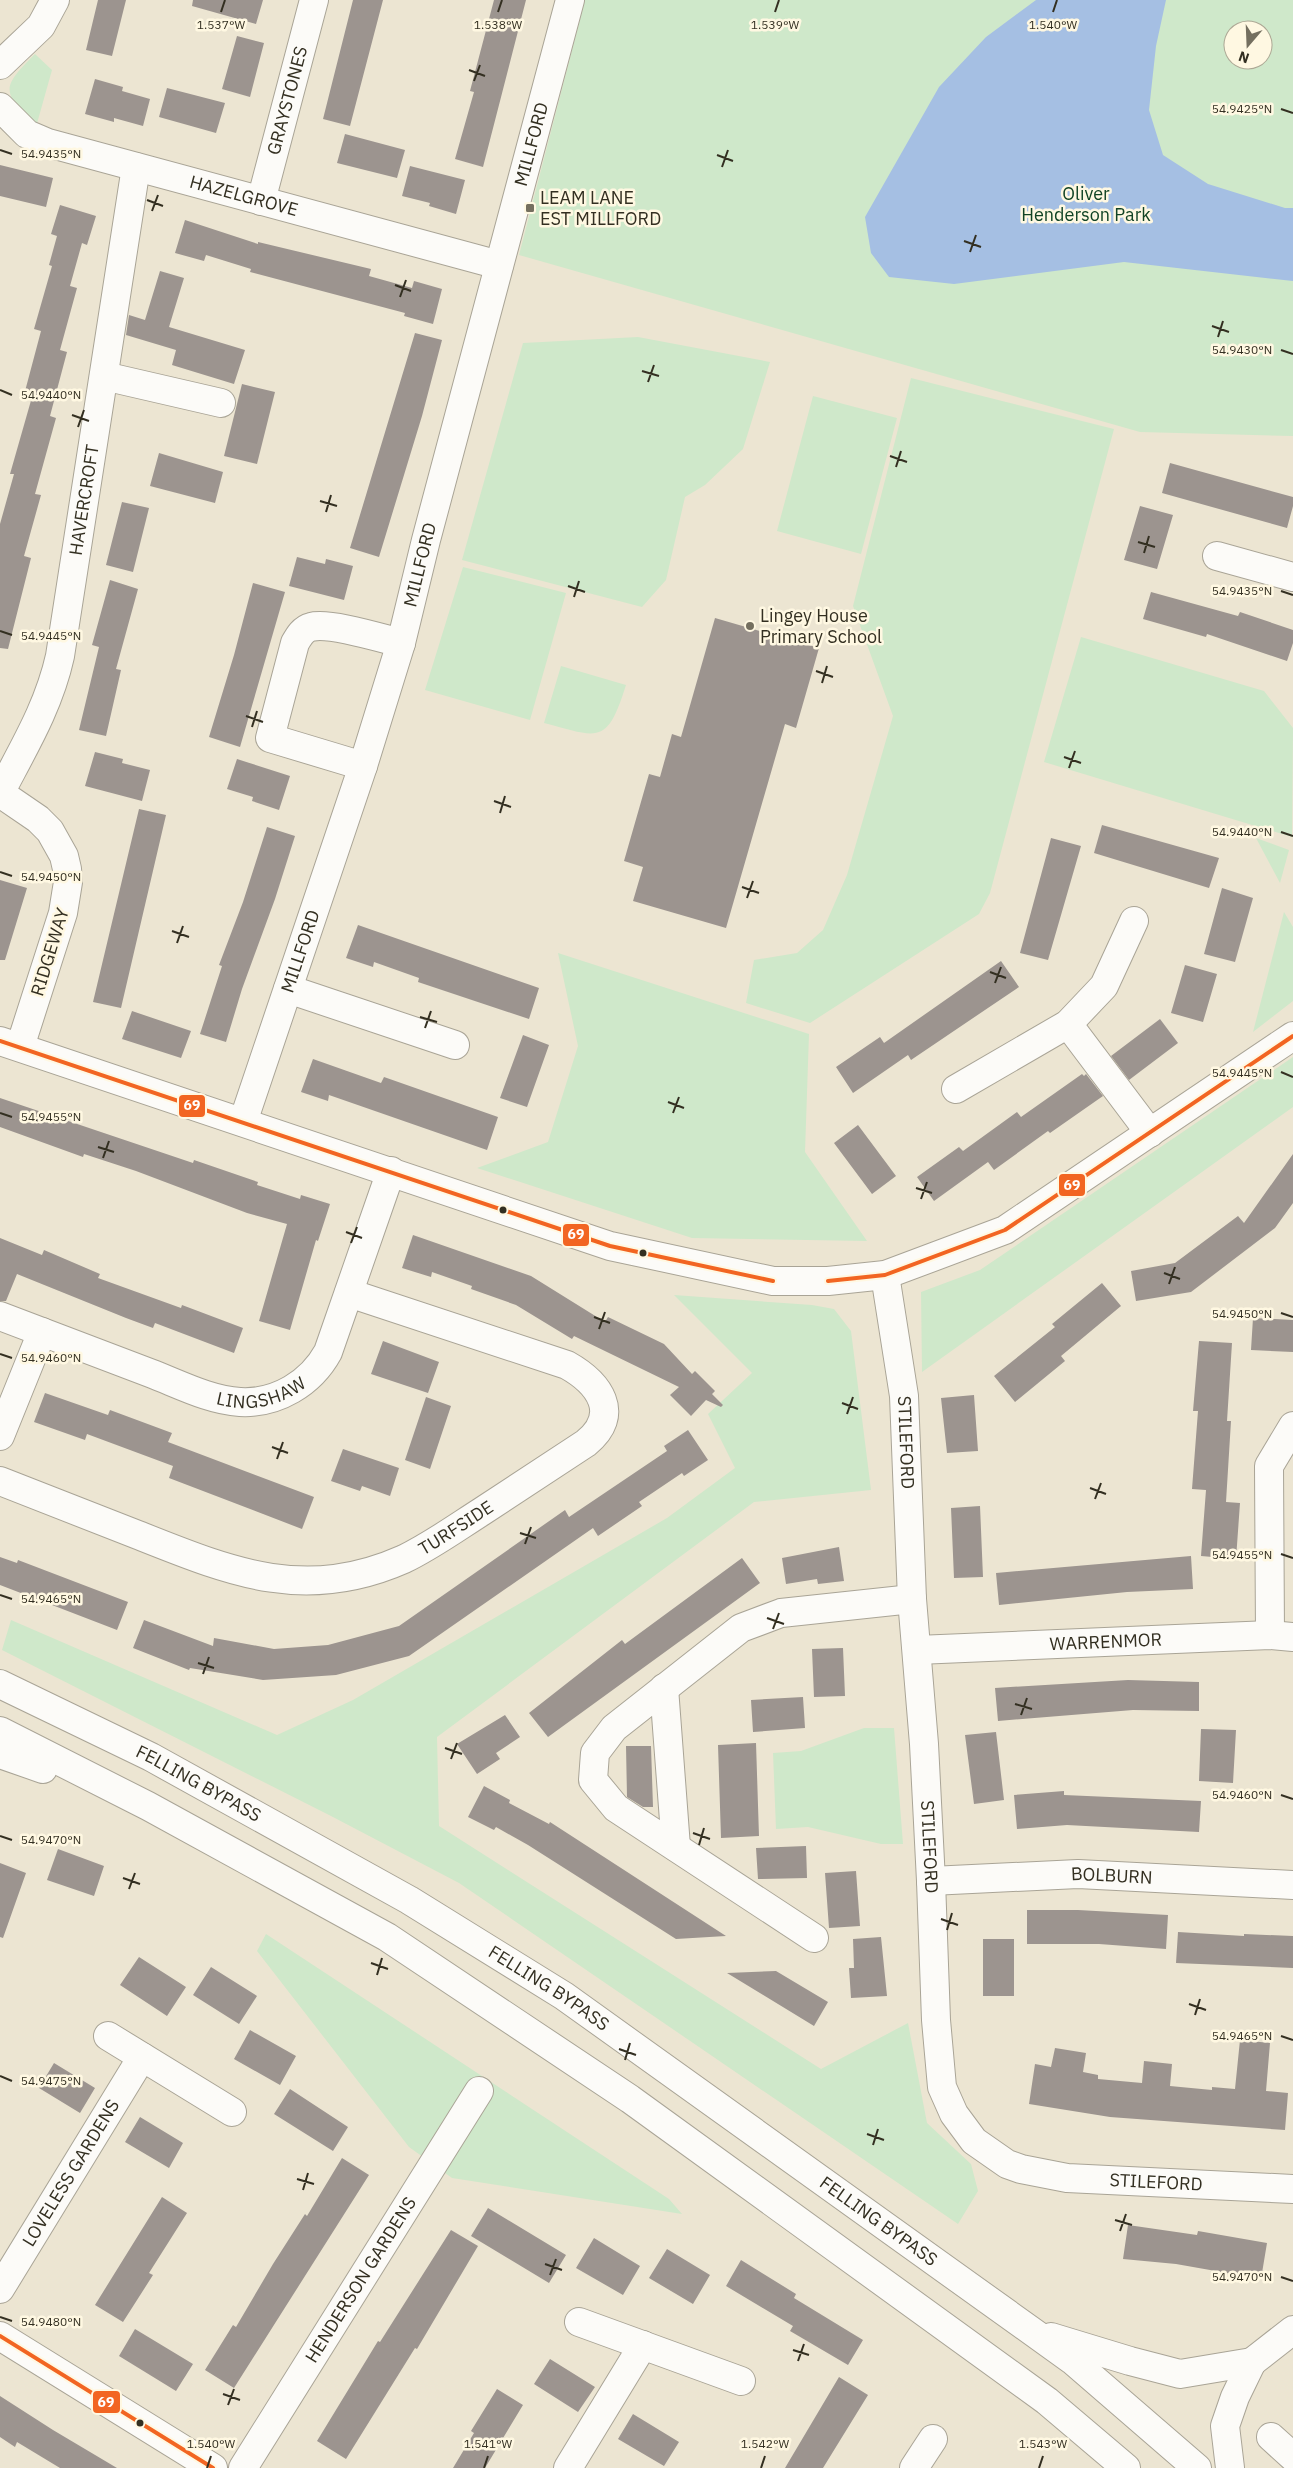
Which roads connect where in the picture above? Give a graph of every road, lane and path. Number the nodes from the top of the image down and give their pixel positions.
1 (55, 0) edge
2 (314, 0) edge
3 (570, 0) edge
4 (0, 65) edge
5 (0, 108) edge
6 (136, 167) junction
7 (261, 201) junction
8 (499, 265) junction
9 (104, 376) junction
10 (221, 403) dead end
11 (1217, 556) dead end
12 (1293, 577) edge
13 (401, 643) junction
14 (363, 766) junction
15 (0, 793) edge
16 (1134, 921) dead end
17 (288, 989) junction
18 (1068, 1024) junction
19 (1293, 1036) edge
20 (10, 1044) edge
21 (455, 1045) dead end
22 (956, 1089) dead end
23 (243, 1122) junction
24 (1150, 1133) junction
25 (391, 1171) junction
26 (885, 1275) junction
27 (349, 1293) junction
28 (0, 1316) edge
29 (42, 1332) junction
30 (1293, 1426) edge
31 (0, 1436) edge
32 (0, 1481) edge
33 (912, 1599) junction
34 (1281, 1636) edge
35 (917, 1650) junction
36 (0, 1684) edge
37 (664, 1688) junction
38 (0, 1731) edge
39 (0, 1754) edge
40 (148, 1806) junction
41 (676, 1847) junction
42 (932, 1881) junction
43 (1293, 1885) edge
44 (814, 1938) dead end
45 (108, 2036) dead end
46 (142, 2058) junction
47 (479, 2091) dead end
48 (232, 2112) dead end
49 (1293, 2188) edge
50 (0, 2289) edge
51 (579, 2322) dead end
52 (1293, 2330) edge
53 (1033, 2332) junction
54 (0, 2336) edge
55 (643, 2345) junction
56 (1252, 2362) junction
57 (742, 2381) dead end
58 (1271, 2437) dead end
59 (933, 2439) dead end
60 (1293, 2457) edge
61 (213, 2468) edge
62 (243, 2468) edge
63 (568, 2468) edge
64 (914, 2468) edge
65 (1126, 2468) edge
66 (1197, 2468) edge
67 (1230, 2468) edge

1 - 4 main road
2 - 7 main road, GRAYSTONES
3 - 8 main road, MILLFORD
5 - 6 main road, HAZELGROVE
6 - 7 main road, HAZELGROVE
6 - 9 main road, HAVERCROFT
7 - 8 main road, HAZELGROVE
8 - 13 main road, MILLFORD
9 - 10 main road
9 - 15 main road, HAVERCROFT
11 - 12 main road
13 - 14 main road, MILLFORD
13 - 14 main road
14 - 17 main road, MILLFORD
15 - 20 main road, RIDGEWAY
16 - 18 main road
17 - 21 main road
17 - 23 main road, MILLFORD
18 - 22 main road
18 - 24 main road
19 - 24 main road
20 - 23 main road
23 - 25 main road
24 - 26 main road
25 - 26 main road
25 - 27 main road, LINGSHAW
26 - 33 main road, STILEFORD
27 - 29 main road, LINGSHAW
27 - 32 main road, TURFSIDE
28 - 29 main road, LINGSHAW
29 - 31 main road
30 - 34 main road
33 - 35 main road, STILEFORD
33 - 37 main road
34 - 35 main road, WARRENMOR
35 - 42 main road, STILEFORD
36 - 53 main road, FELLING BYPASS
37 - 41 main road
37 - 41 main road
38 - 40 main road
39 - 40 main road
40 - 65 main road
41 - 44 main road
42 - 43 main road, BOLBURN
42 - 49 main road, STILEFORD
45 - 46 main road
46 - 48 main road
46 - 50 main road, LOVELESS GARDENS
47 - 62 main road, HENDERSON GARDENS
51 - 55 main road
52 - 56 main road
53 - 56 main road
53 - 66 main road, FELLING BYPASS
54 - 61 main road
55 - 57 main road
55 - 63 main road
56 - 67 main road
58 - 60 main road
59 - 64 main road

